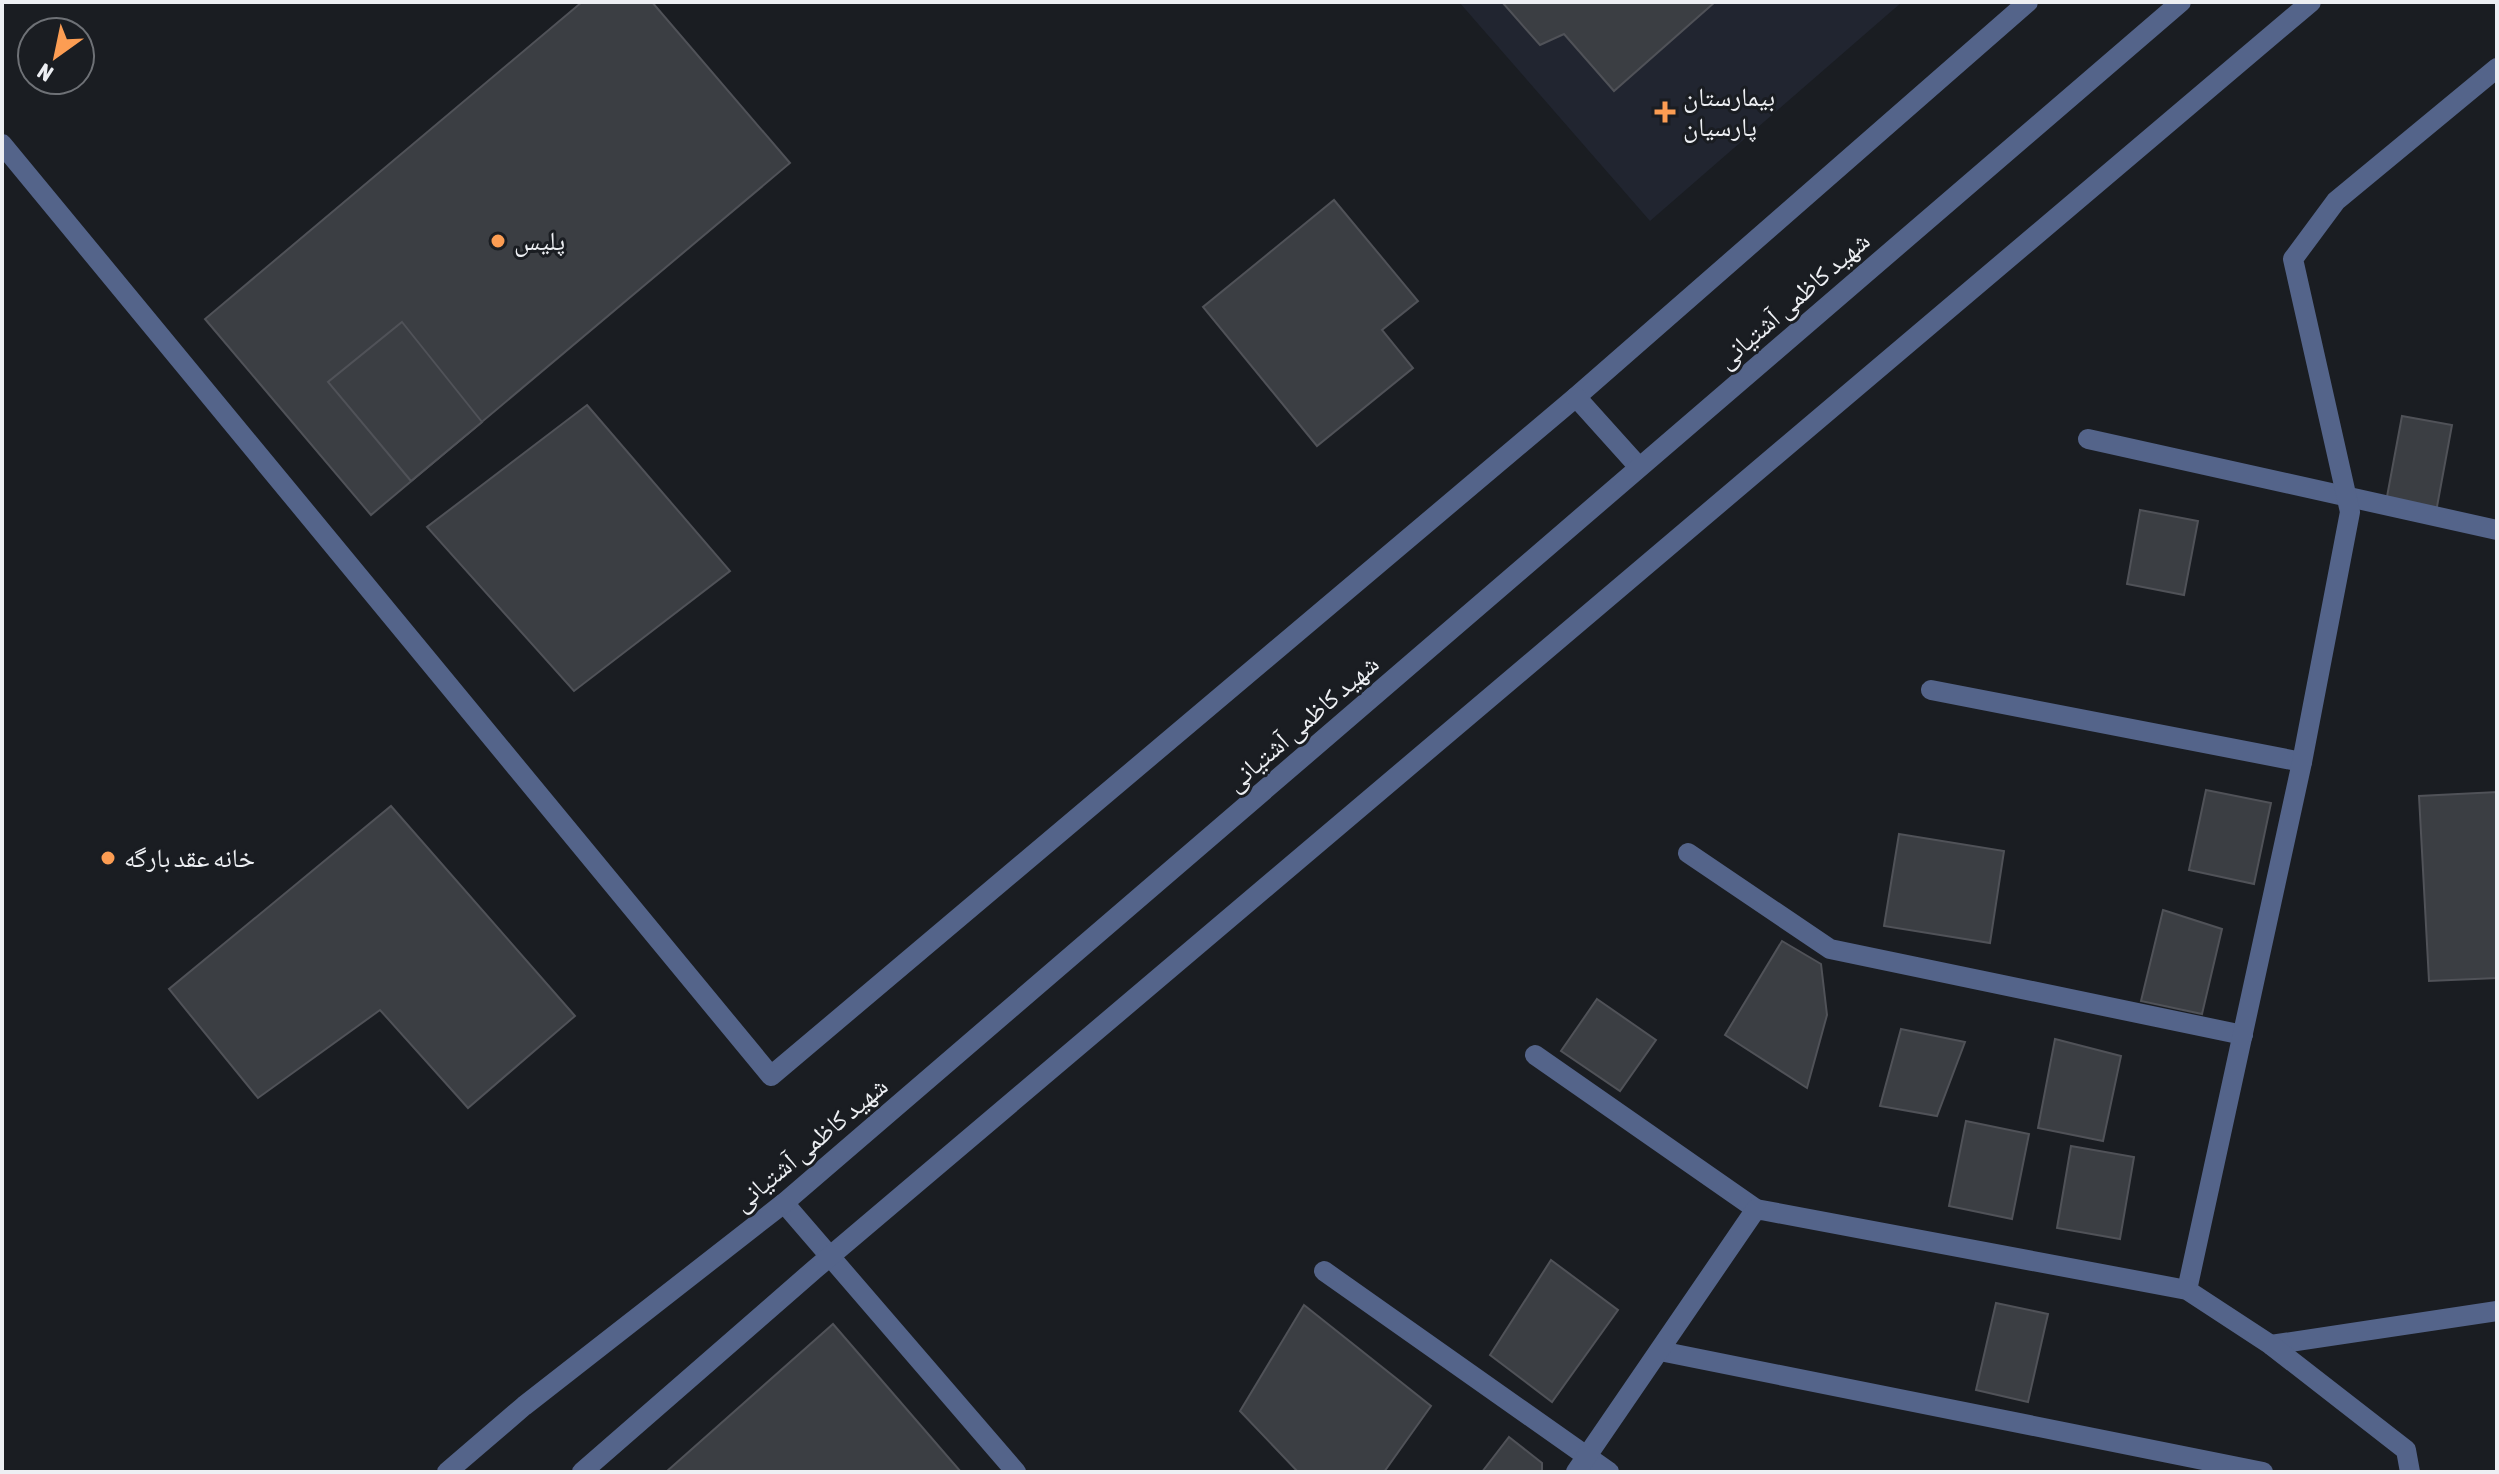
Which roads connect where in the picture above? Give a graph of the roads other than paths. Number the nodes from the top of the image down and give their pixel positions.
1 (2028, 2) edge
2 (2181, 2) edge
3 (2311, 2) edge
4 (2497, 68) edge
5 (2, 144) edge
6 (1576, 397) junction
7 (2088, 439) dead end
8 (1639, 467) junction
9 (2347, 498) junction
10 (2497, 530) edge
11 (1931, 690) dead end
12 (2302, 762) junction
13 (1688, 853) dead end
14 (2243, 1035) junction
15 (1535, 1055) dead end
16 (784, 1203) junction
17 (1756, 1209) junction
18 (831, 1256) junction
19 (1324, 1271) dead end
20 (2187, 1290) junction
21 (2497, 1311) edge
22 (2271, 1345) junction
23 (1660, 1351) junction
24 (1582, 1464) edge
25 (447, 1472) edge
26 (582, 1472) edge
27 (1016, 1472) edge
28 (1609, 1472) edge
29 (2263, 1472) edge
30 (2410, 1472) edge

1 - 6 street
2 - 8 street, شهید کاظمی آشتیانی
3 - 18 street
4 - 9 street
5 - 6 street
6 - 8 street
7 - 9 street
8 - 16 street, شهید کاظمی آشتیانی
9 - 10 street
9 - 12 street
11 - 12 street
12 - 14 street
13 - 14 street
14 - 20 street
15 - 17 street
16 - 18 street
16 - 25 street, شهید کاظمی آشتیانی
17 - 20 street
17 - 23 street
18 - 26 street
18 - 27 street
19 - 24 street
20 - 22 street
21 - 22 street
22 - 30 street
23 - 24 street
23 - 29 street
24 - 28 street

